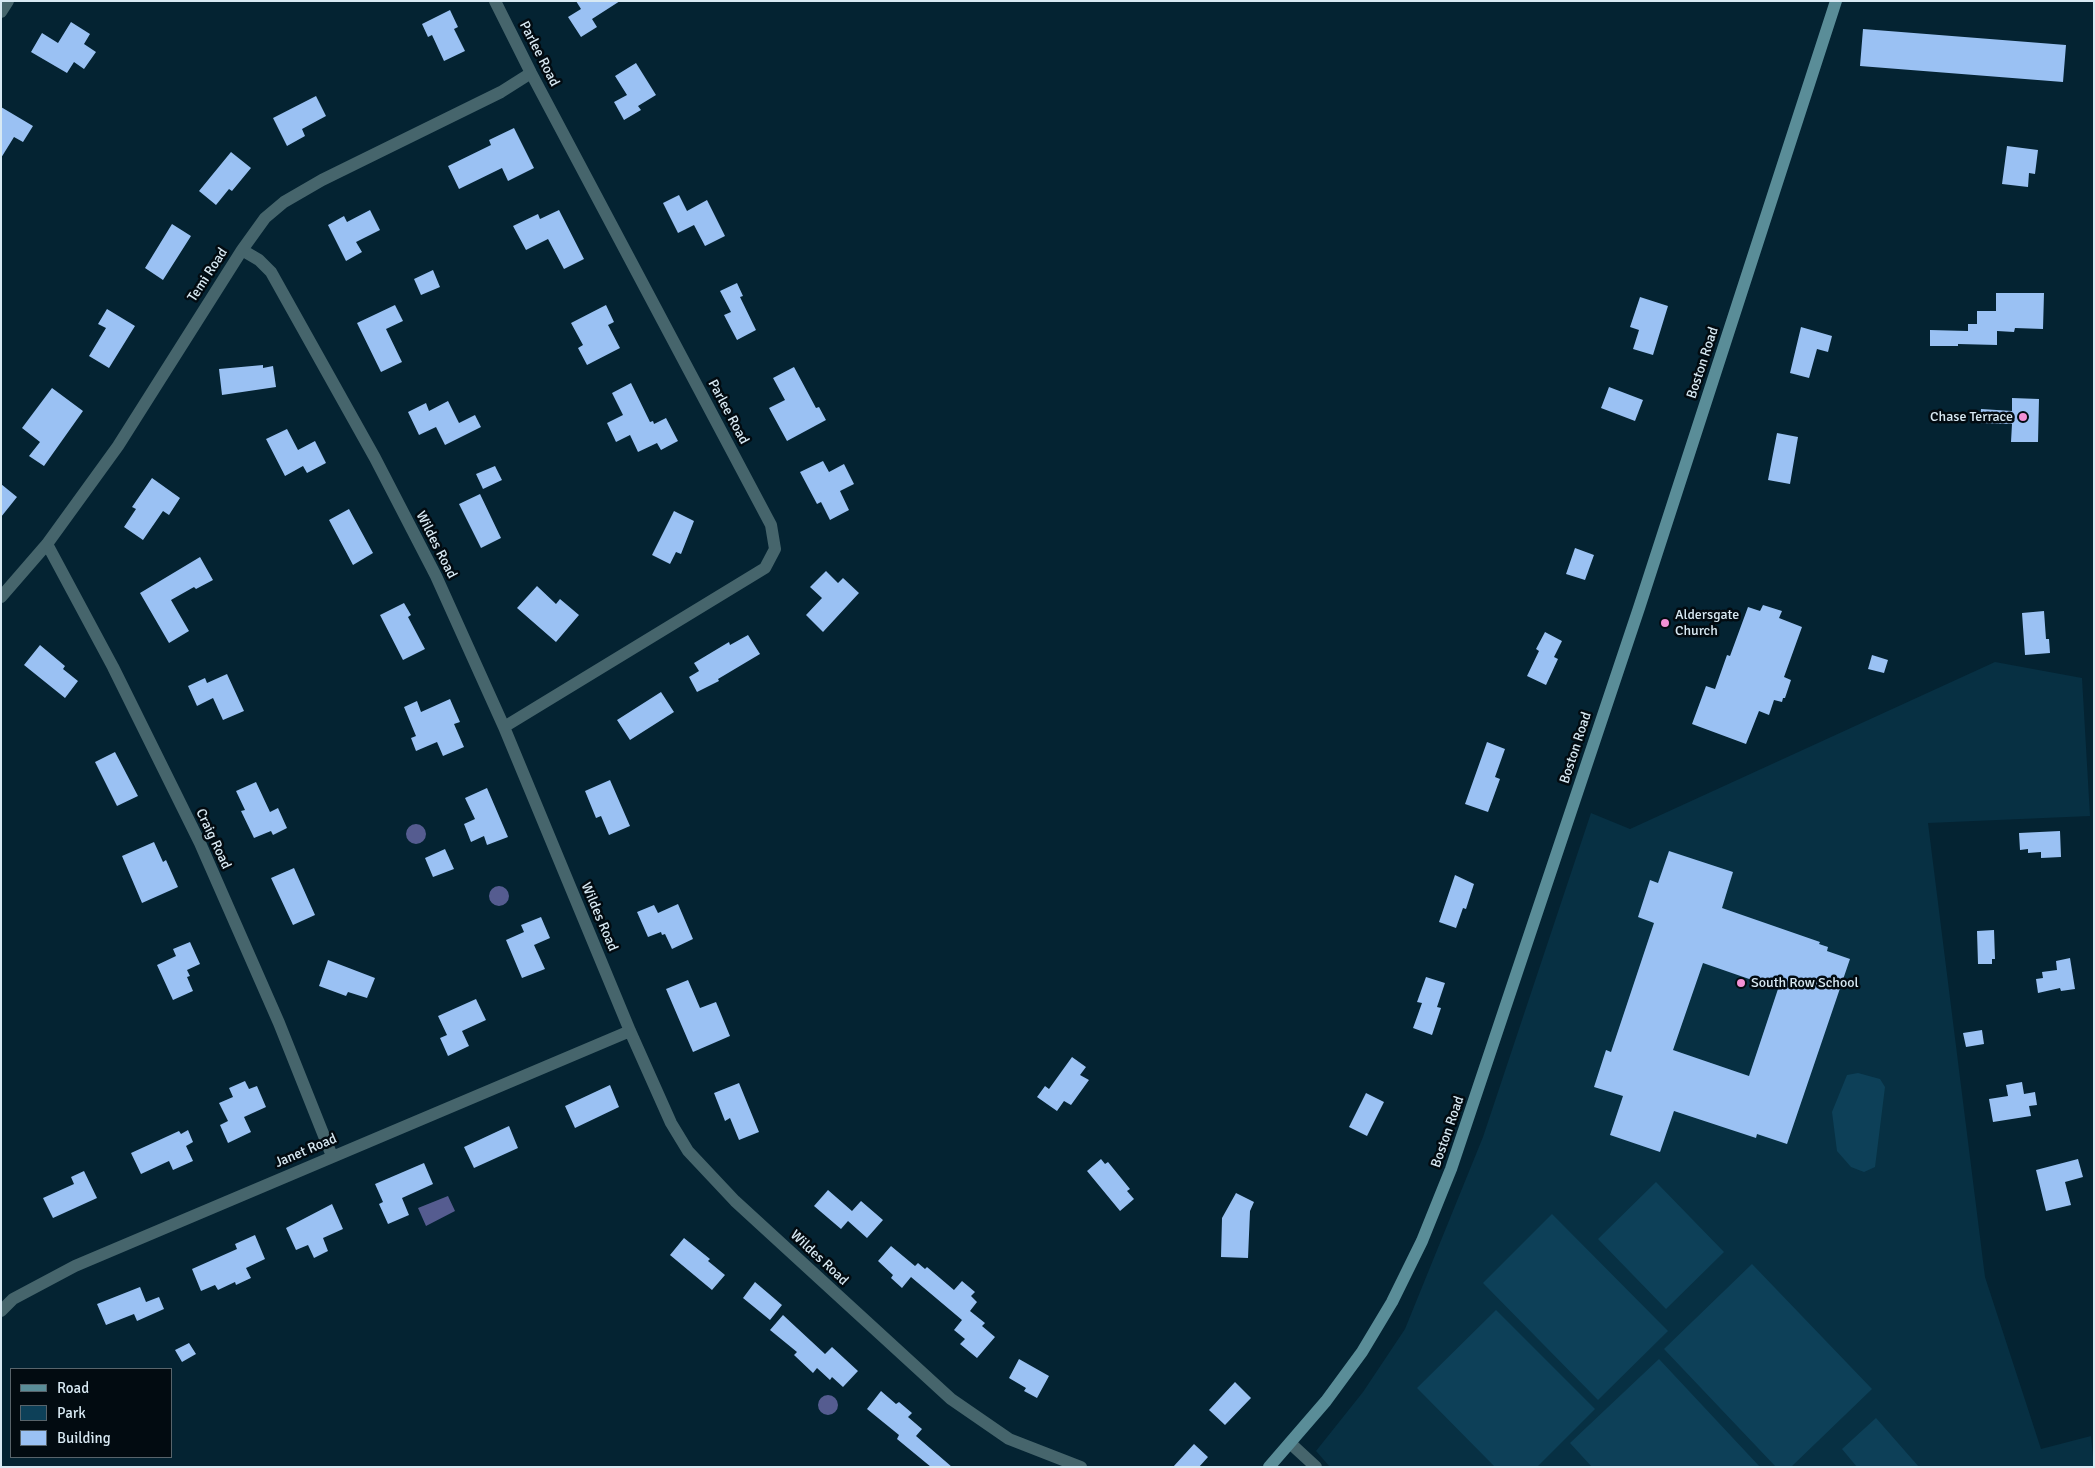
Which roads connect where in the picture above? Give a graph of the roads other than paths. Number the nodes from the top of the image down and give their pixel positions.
1 (8, 1) edge
2 (496, 1) edge
3 (1836, 1) edge
4 (1, 12) edge
5 (531, 73) junction
6 (242, 250) junction
7 (47, 544) junction
8 (1, 597) edge
9 (504, 727) junction
10 (630, 1031) junction
11 (332, 1156) junction
12 (1, 1311) edge
13 (1290, 1442) junction
14 (1081, 1467) edge
15 (1269, 1467) edge
16 (1316, 1467) edge

1 - 4 street
2 - 5 street, Parlee Road
3 - 13 main road, Boston Road
5 - 6 street, Temi Road
5 - 9 street, Parlee Road
6 - 7 street, Temi Road
6 - 9 street, Wildes Road
7 - 8 street, Temi Road
7 - 11 street, Craig Road
9 - 10 street, Wildes Road
10 - 11 street, Janet Road
10 - 14 street, Wildes Road
11 - 12 street, Janet Road
13 - 15 main road, Boston Road
13 - 16 street

